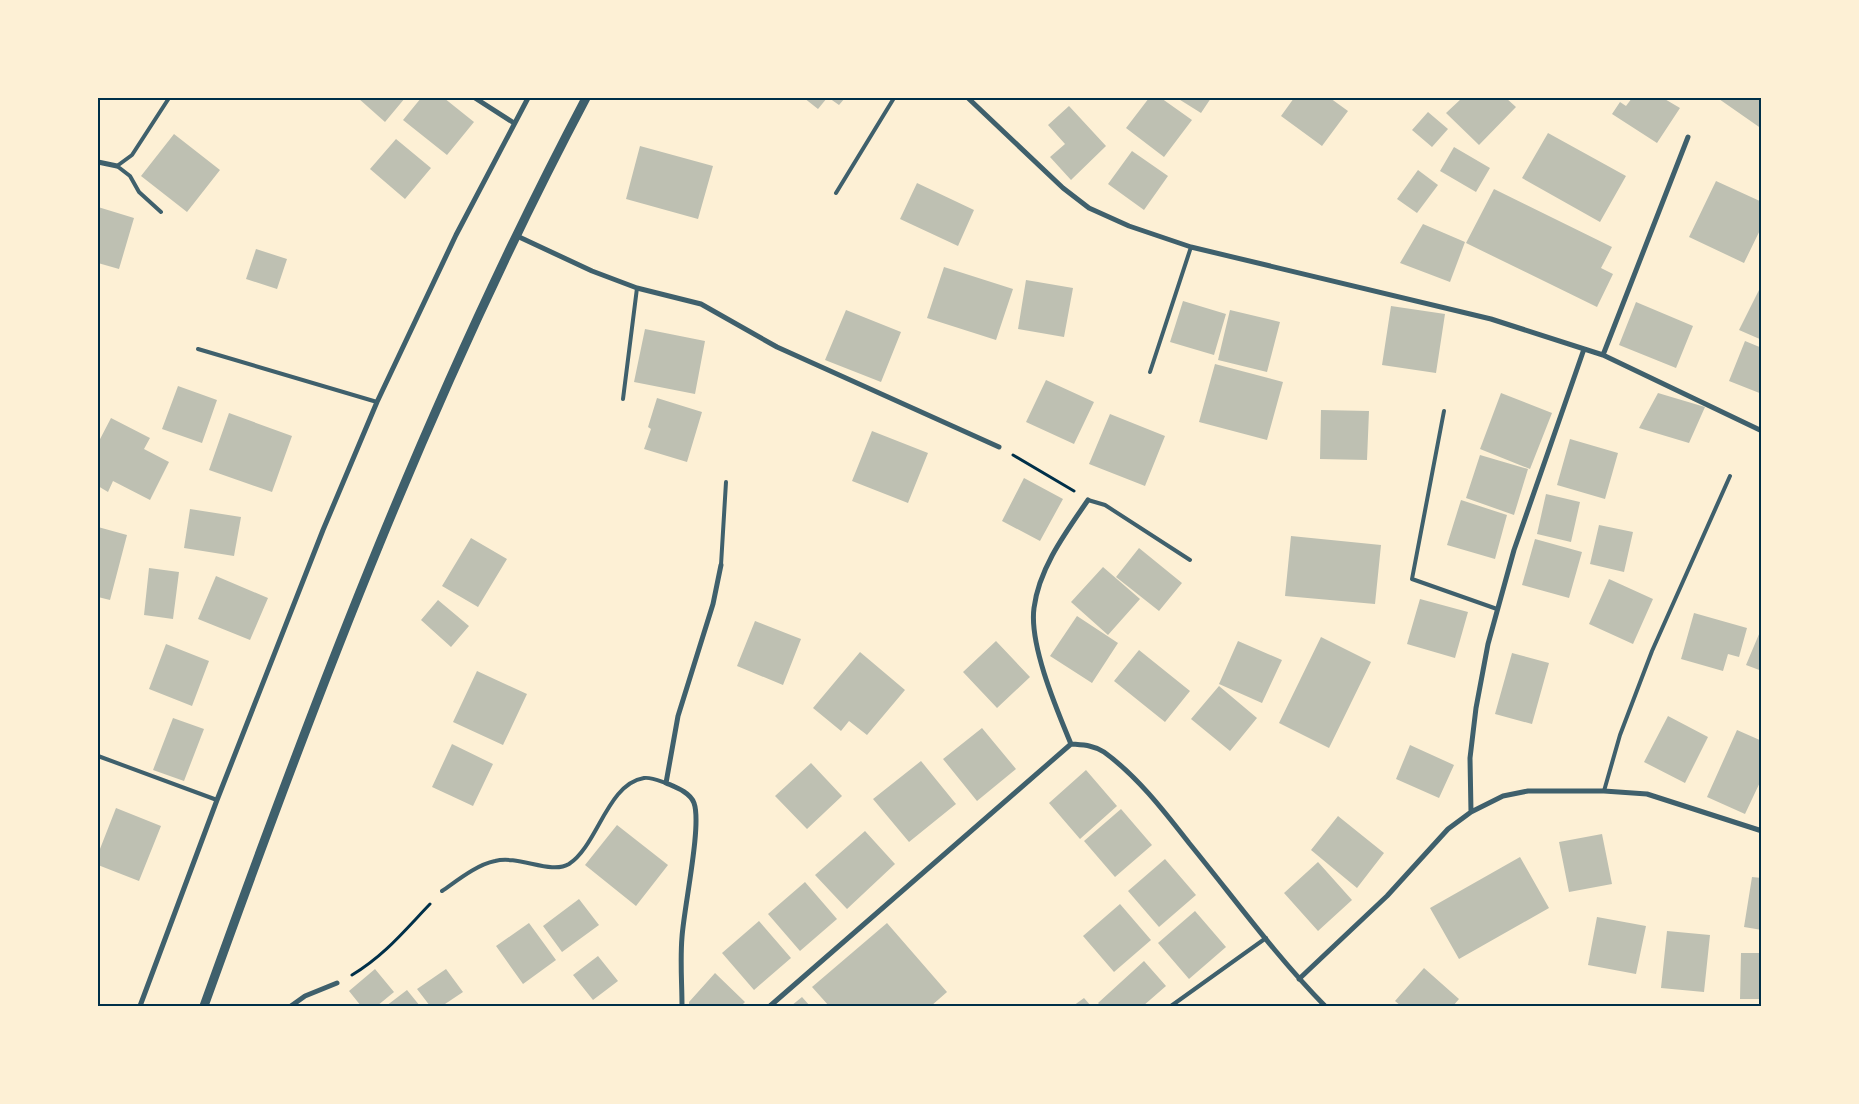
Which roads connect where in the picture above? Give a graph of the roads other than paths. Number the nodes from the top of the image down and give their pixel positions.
1 (169, 98) edge
2 (474, 98) edge
3 (528, 98) edge
4 (586, 98) edge
5 (894, 98) edge
6 (968, 98) edge
7 (514, 123) junction
8 (1688, 138) dead end
9 (98, 162) edge
10 (117, 166) junction
11 (836, 193) dead end
12 (161, 212) dead end
13 (517, 236) junction
14 (1191, 247) junction
15 (637, 288) junction
16 (198, 349) dead end
17 (1584, 349) junction
18 (1603, 355) junction
19 (1150, 372) dead end
20 (623, 399) dead end
21 (377, 402) junction
22 (1444, 412) dead end
23 (1762, 431) edge
24 (999, 447) road end
25 (1730, 476) dead end
26 (726, 482) dead end
27 (1088, 500) joint
28 (1190, 560) dead end
29 (721, 565) joint
30 (1497, 609) junction
31 (1071, 744) junction
32 (98, 756) edge
33 (666, 783) junction
34 (1604, 791) junction
35 (217, 800) junction
36 (1471, 812) junction
37 (1762, 831) edge
38 (442, 891) road end
39 (1266, 938) junction
40 (1299, 979) junction
41 (337, 983) road end
42 (140, 1006) edge
43 (204, 1006) edge
44 (291, 1006) edge
45 (682, 1006) edge
46 (770, 1006) edge
47 (1171, 1006) edge
48 (1326, 1006) edge

1 - 10 lane
2 - 7 street
3 - 7 street
4 - 13 street
5 - 11 lane
6 - 14 street
7 - 21 street
8 - 18 street
9 - 10 street
10 - 12 lane
13 - 15 street
13 - 43 street
14 - 17 street
14 - 19 lane
15 - 20 lane
15 - 24 street
16 - 21 lane
17 - 18 street
17 - 30 street
18 - 23 street
21 - 35 street
22 - 30 lane
25 - 34 lane
26 - 29 lane
27 - 28 lane
27 - 31 street
29 - 33 street
30 - 36 street
31 - 39 street
31 - 46 street
32 - 35 lane
33 - 38 lane
33 - 45 street
34 - 36 street
34 - 37 street
35 - 42 street
36 - 40 street
39 - 40 street
39 - 47 lane
40 - 48 street
41 - 44 street

